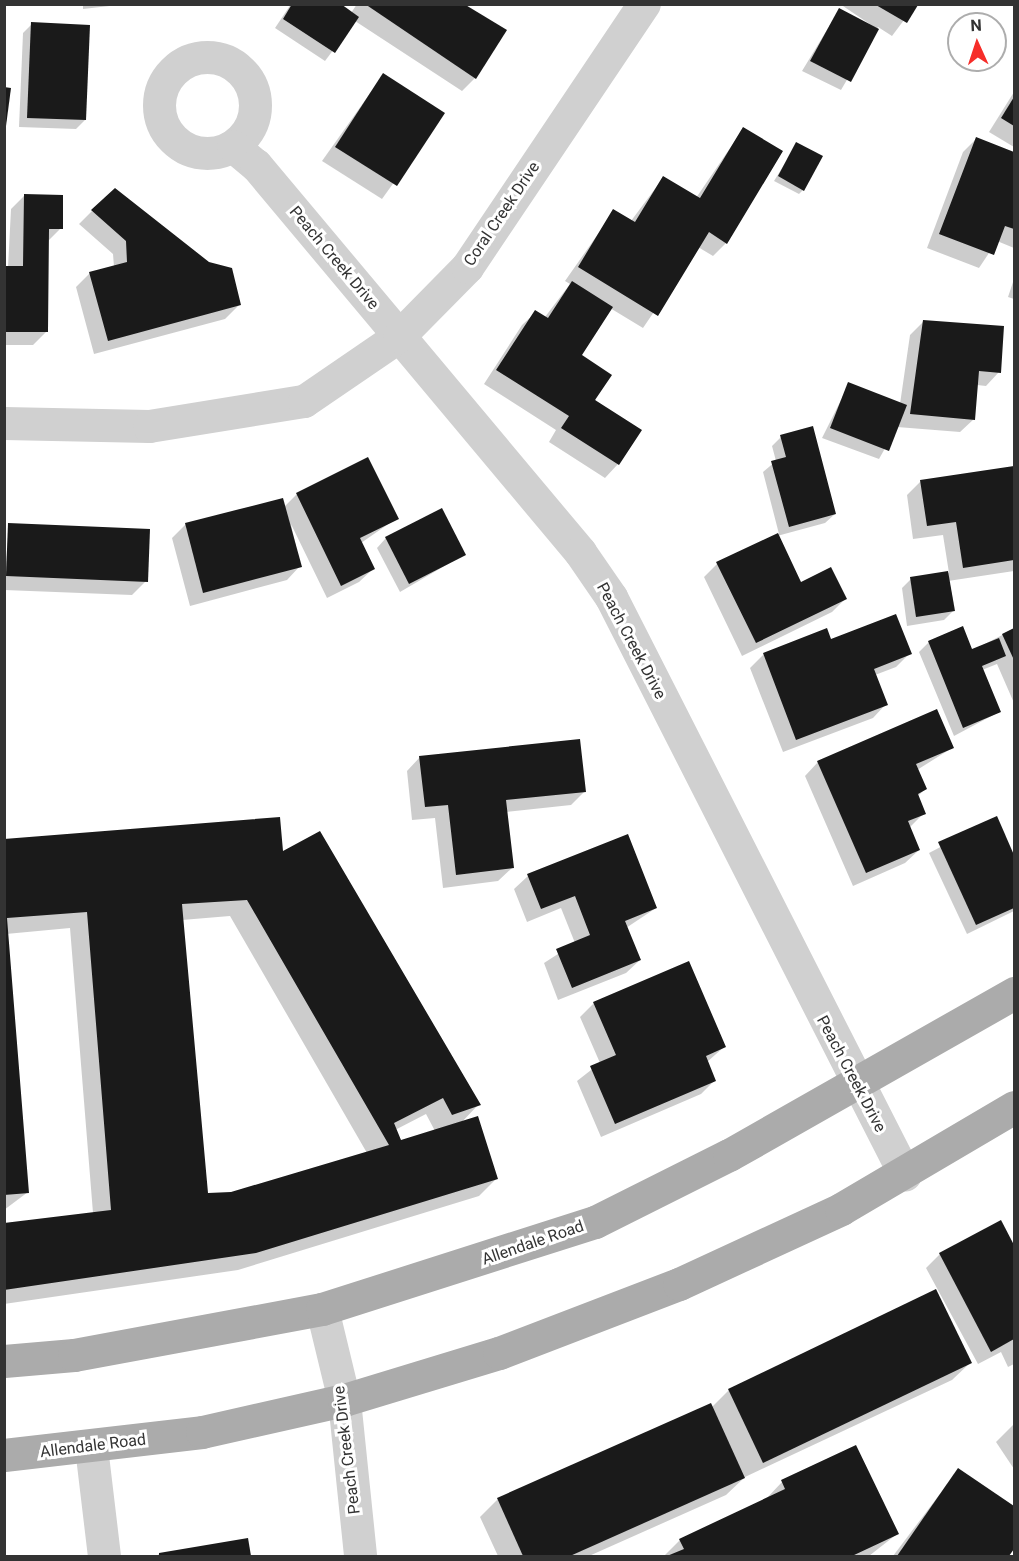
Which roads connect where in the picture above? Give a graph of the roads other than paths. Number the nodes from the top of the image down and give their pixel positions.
1 (644, 4) edge
2 (233, 146) dead end
3 (399, 336) junction
4 (4, 423) edge
5 (1014, 993) edge
6 (855, 1084) junction
7 (1014, 1107) edge
8 (905, 1175) junction
9 (322, 1309) junction
10 (4, 1361) edge
11 (344, 1400) junction
12 (91, 1447) junction
13 (4, 1455) edge
14 (104, 1557) edge
15 (360, 1557) edge

1 - 3 street, Coral Creek Drive
2 - 3 street, Peach Creek Drive
3 - 4 street, Coral Creek Drive
3 - 6 street, Peach Creek Drive
5 - 6 main road, Allendale Road
6 - 8 street, Peach Creek Drive
6 - 9 main road, Allendale Road
7 - 8 main road, Allendale Road
8 - 11 main road, Allendale Road
9 - 10 main road, Allendale Road
9 - 11 street, Peach Creek Drive
11 - 12 main road, Allendale Road
11 - 15 street, Peach Creek Drive
12 - 13 main road, Allendale Road
12 - 14 street

